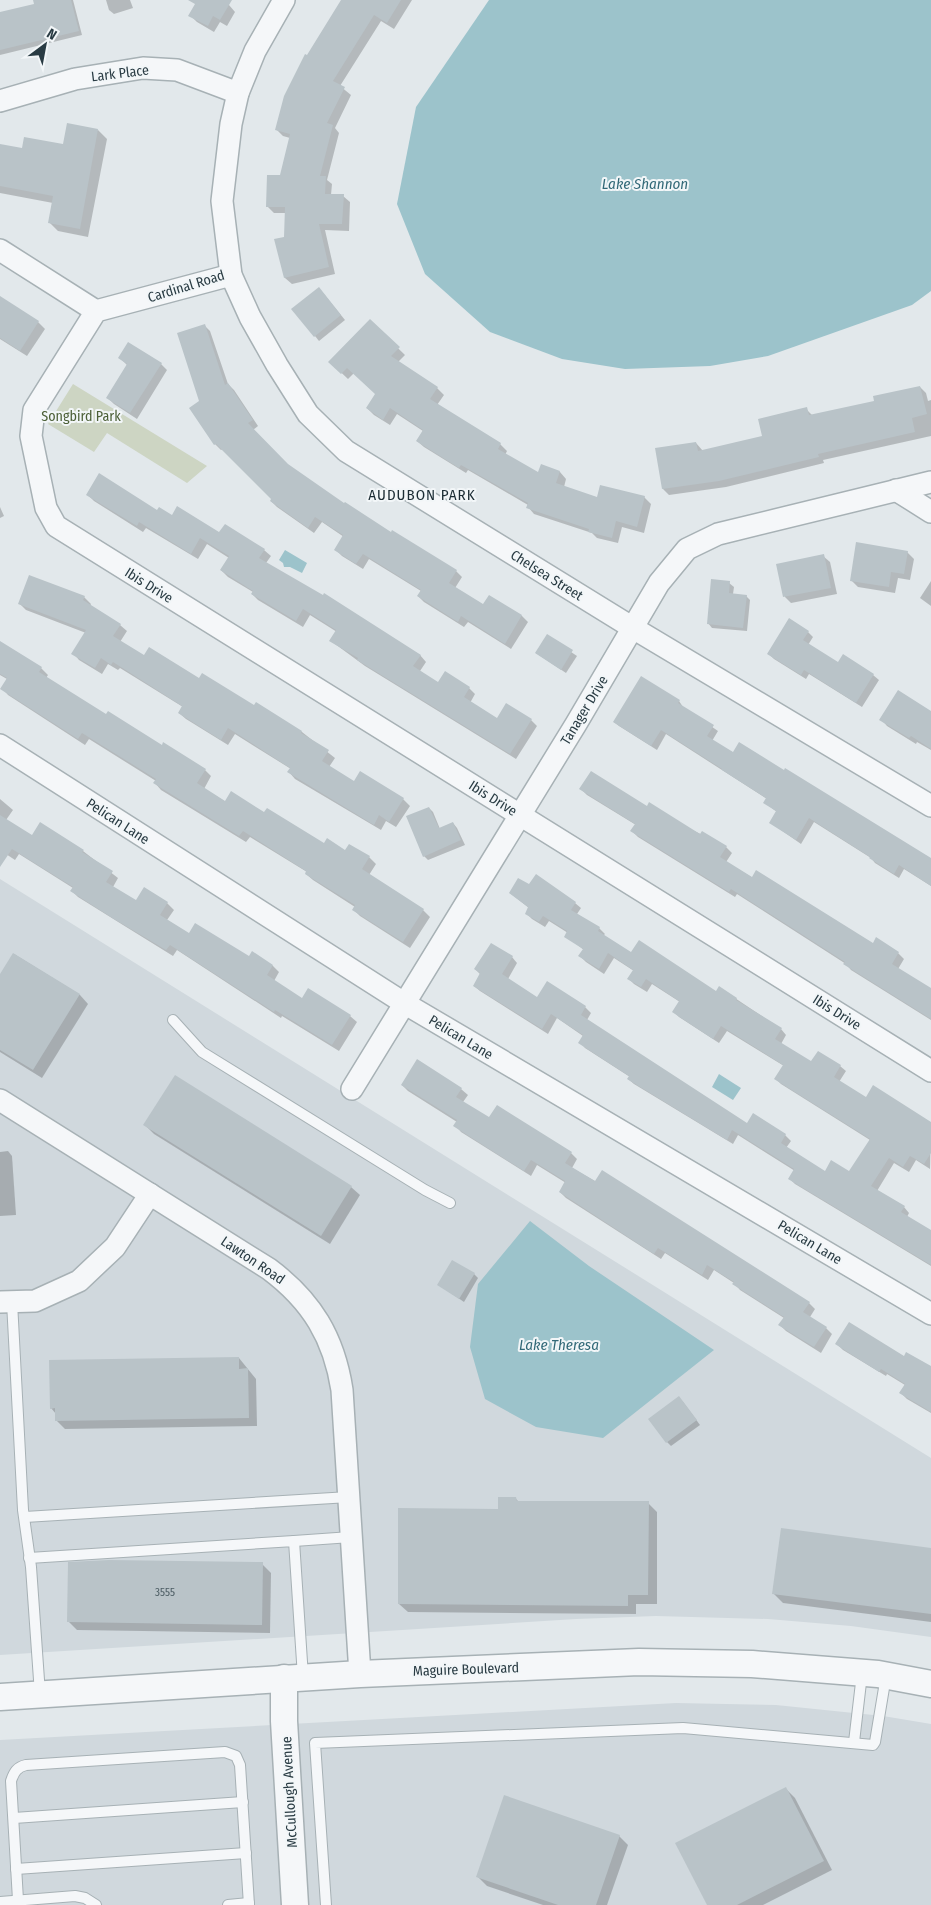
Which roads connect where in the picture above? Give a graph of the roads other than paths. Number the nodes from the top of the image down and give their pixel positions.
1 (284, 0) edge
2 (238, 93) junction
3 (0, 101) edge
4 (0, 250) edge
5 (230, 275) junction
6 (96, 311) junction
7 (931, 482) edge
8 (896, 490) junction
9 (931, 512) edge
10 (633, 628) junction
11 (0, 745) edge
12 (931, 806) edge
13 (519, 814) junction
14 (404, 1003) junction
15 (173, 1020) dead end
16 (931, 1071) edge
17 (352, 1089) dead end
18 (0, 1100) edge
19 (150, 1194) junction
20 (450, 1203) dead end
21 (6, 1302) edge
22 (931, 1314) edge
23 (349, 1497) junction
24 (26, 1517) junction
25 (351, 1537) junction
26 (294, 1541) junction
27 (29, 1558) junction
28 (360, 1674) junction
29 (874, 1674) junction
30 (294, 1678) junction
31 (931, 1684) edge
32 (40, 1694) junction
33 (0, 1697) edge
34 (854, 1742) junction
35 (243, 1802) junction
36 (14, 1818) junction
37 (246, 1853) junction
38 (16, 1869) junction
39 (18, 1900) junction
40 (0, 1902) edge
41 (249, 1904) edge
42 (96, 1905) edge
43 (228, 1905) edge
44 (296, 1905) edge
45 (326, 1905) edge

1 - 2 street, Cardinal Road
2 - 3 street, Lark Place
2 - 5 street, Cardinal Road
4 - 6 street
5 - 6 street, Cardinal Road
5 - 10 street, Chelsea Street
6 - 13 street, Ibis Drive
7 - 8 street, Tanager Drive
8 - 9 street
8 - 10 street, Tanager Drive
10 - 12 street, Chelsea Street
10 - 13 street, Tanager Drive
11 - 14 street, Pelican Lane
13 - 14 street, Tanager Drive
13 - 16 street, Ibis Drive
14 - 17 street, Tanager Drive
14 - 22 street, Pelican Lane
15 - 20 lane
18 - 19 street, Lawton Road
19 - 21 street
19 - 23 street, Lawton Road
21 - 24 lane
23 - 24 lane
23 - 25 street, Lawton Road
24 - 27 lane
25 - 26 lane
25 - 28 street, Lawton Road
26 - 27 lane
26 - 30 lane
27 - 32 lane
28 - 29 street, Maguire Boulevard
28 - 30 street, Maguire Boulevard
29 - 31 street, Maguire Boulevard
29 - 34 lane
29 - 34 lane
30 - 32 street, Maguire Boulevard
30 - 44 street, McCullough Avenue
32 - 33 street, Maguire Boulevard
34 - 45 lane
35 - 36 lane
35 - 36 lane
35 - 37 lane
36 - 38 lane
37 - 38 lane
37 - 41 lane
38 - 39 lane
39 - 40 lane
39 - 42 lane
41 - 43 lane

